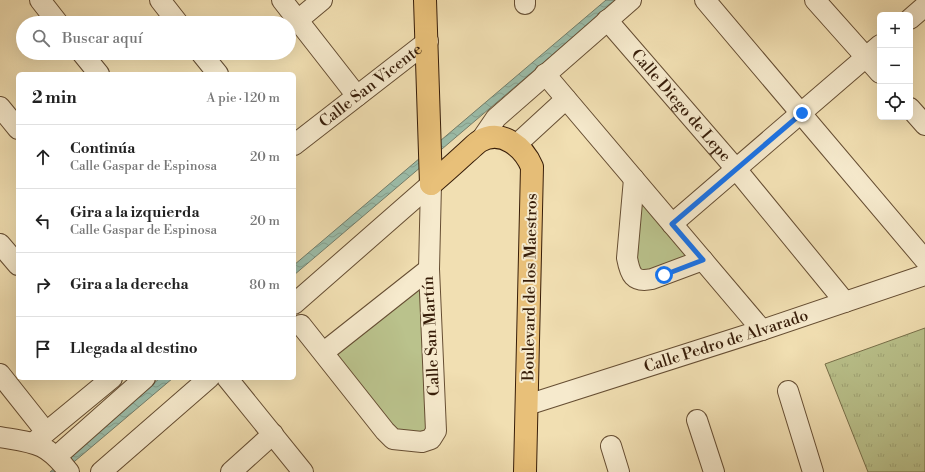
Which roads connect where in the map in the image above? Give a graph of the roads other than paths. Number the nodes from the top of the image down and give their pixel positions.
1 (40, 0) edge
2 (160, 0) edge
3 (282, 0) edge
4 (322, 0) edge
5 (426, 0) edge
6 (631, 0) edge
7 (705, 0) edge
8 (815, 0) edge
9 (925, 6) edge
10 (53, 16) edge
11 (173, 16) edge
12 (295, 16) edge
13 (913, 16) edge
14 (296, 18) edge
15 (298, 20) junction
16 (607, 20) junction
17 (428, 41) junction
18 (873, 51) edge
19 (88, 60) edge
20 (207, 60) edge
21 (877, 64) edge
22 (97, 72) edge
23 (216, 72) edge
24 (545, 74) junction
25 (357, 96) junction
26 (566, 99) junction
27 (0, 107) edge
28 (913, 111) edge
29 (802, 113) junction
30 (925, 125) edge
31 (16, 127) edge
32 (481, 140) junction
33 (296, 143) edge
34 (517, 144) junction
35 (736, 170) junction
36 (430, 176) junction
37 (634, 179) junction
38 (672, 224) junction
39 (0, 244) edge
40 (703, 260) junction
41 (925, 260) edge
42 (16, 263) edge
43 (429, 269) junction
44 (925, 275) edge
45 (296, 302) edge
46 (845, 302) junction
47 (302, 325) dead end
48 (762, 330) junction
49 (324, 352) junction
50 (0, 374) edge
51 (110, 380) edge
52 (143, 380) edge
53 (207, 380) edge
54 (229, 380) edge
55 (7, 390) edge
56 (788, 391) dead end
57 (527, 405) junction
58 (697, 420) dead end
59 (273, 434) junction
60 (0, 437) edge
61 (40, 437) junction
62 (612, 446) dead end
63 (62, 463) edge
64 (101, 472) edge
65 (231, 472) edge
66 (303, 472) edge
67 (525, 472) edge
68 (620, 472) edge
69 (714, 472) edge
70 (813, 472) edge

1 - 10 street
2 - 11 street
3 - 12 street
4 - 15 street
5 - 17 main road
6 - 16 street
7 - 29 street
8 - 18 street
9 - 13 street
14 - 15 street
15 - 25 street
16 - 24 street
16 - 35 street, Calle Diego de Lepe
17 - 25 street, Calle San Vicente
17 - 36 main road
18 - 21 street
18 - 29 street
19 - 22 street
20 - 23 street
24 - 26 street
24 - 32 street
25 - 33 street, Calle San Vicente
26 - 34 street
26 - 37 street
27 - 31 street
28 - 30 street
29 - 35 street
29 - 41 street
32 - 34 main road
32 - 36 main road
34 - 57 main road, Boulevard de los Maestros
35 - 38 street
35 - 46 street, Calle Diego de Lepe
36 - 43 street
36 - 45 street
37 - 38 street
37 - 40 street
38 - 40 street
39 - 42 street
40 - 48 street
43 - 49 street, Calle San Martín
43 - 49 street, Calle San Martín
44 - 46 street, Calle Pedro de Alvarado
46 - 48 street, Calle Pedro de Alvarado
47 - 49 street
48 - 57 street, Calle Pedro de Alvarado
50 - 55 street
51 - 61 street
52 - 63 street
53 - 64 street
54 - 59 street
55 - 61 street
56 - 70 street
57 - 67 main road, Boulevard de los Maestros
58 - 69 street
59 - 65 street
59 - 66 street
60 - 61 street
61 - 63 street
62 - 68 street

